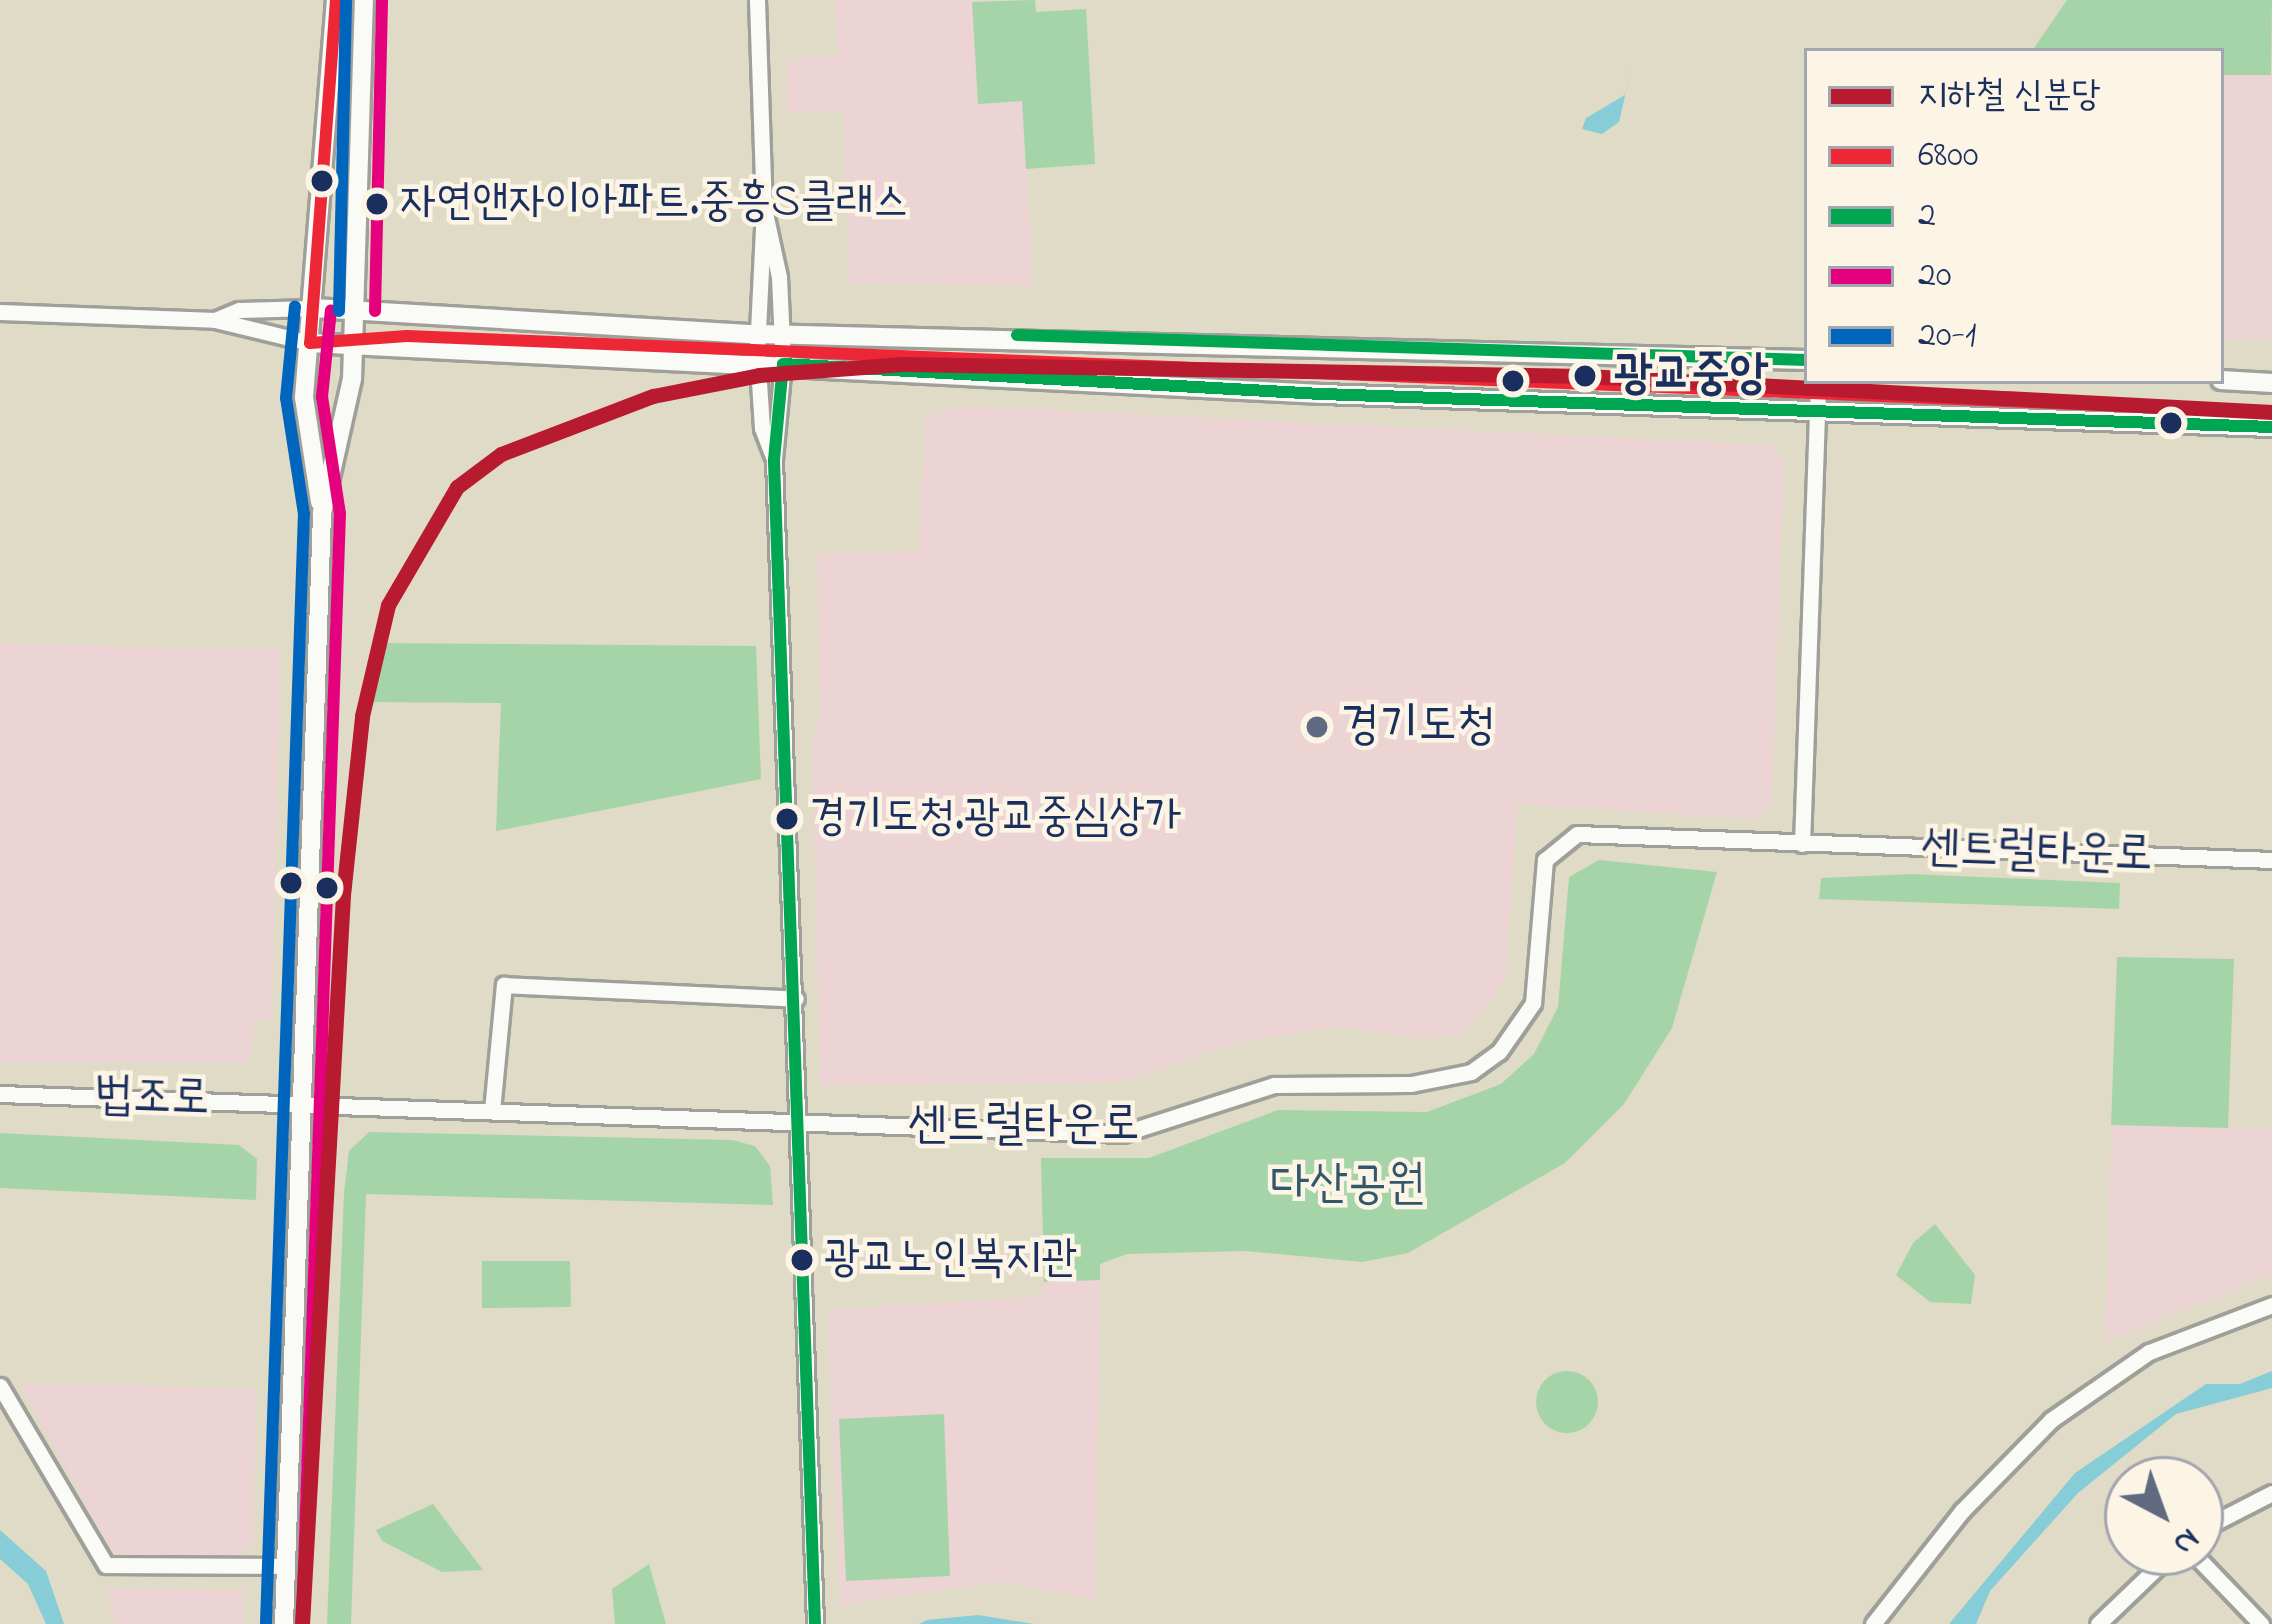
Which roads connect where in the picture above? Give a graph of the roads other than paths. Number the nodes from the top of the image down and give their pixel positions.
1 (335, 0) edge
2 (364, 0) edge
3 (757, 0) edge
4 (764, 208) junction
5 (313, 308) junction
6 (357, 310) junction
7 (0, 312) edge
8 (215, 320) junction
9 (782, 333) junction
10 (757, 334) junction
11 (310, 343) junction
12 (355, 344) junction
13 (1804, 360) edge
14 (758, 363) junction
15 (784, 364) junction
16 (2224, 380) edge
17 (2272, 383) edge
18 (1818, 384) edge
19 (1814, 412) junction
20 (2272, 427) edge
21 (775, 460) junction
22 (322, 513) junction
23 (1802, 844) junction
24 (2272, 860) edge
25 (796, 999) junction
26 (0, 1094) edge
27 (304, 1102) junction
28 (492, 1111) junction
29 (800, 1124) junction
30 (2272, 1305) edge
31 (0, 1385) edge
32 (2270, 1496) edge
33 (2224, 1518) edge
34 (286, 1566) junction
35 (2150, 1576) edge
36 (2215, 1576) edge
37 (2109, 1620) edge
38 (284, 1624) edge
39 (815, 1624) edge
40 (1873, 1624) edge
41 (2261, 1624) edge

1 - 5 main road
2 - 6 main road
3 - 4 street
4 - 9 street
4 - 10 street
5 - 6 main road
5 - 8 street
5 - 11 main road
6 - 10 main road
6 - 12 main road
7 - 8 street
8 - 11 street
9 - 10 main road
9 - 13 main road
9 - 15 street
10 - 14 street
11 - 12 main road
11 - 22 main road
12 - 14 main road
12 - 22 main road
14 - 15 main road
14 - 21 street
15 - 19 main road
15 - 21 street
16 - 17 main road
18 - 19 street
19 - 20 main road
19 - 23 street
21 - 25 street
22 - 27 main road
23 - 24 street, 센트럴타운로
23 - 29 street, 센트럴타운로
25 - 28 street
25 - 29 street
26 - 27 street, 법조로
27 - 28 street, 센트럴타운로
27 - 34 main road
28 - 29 street, 센트럴타운로
29 - 39 street
30 - 40 street
31 - 34 street
32 - 33 street
34 - 38 main road
35 - 37 street
36 - 41 street

